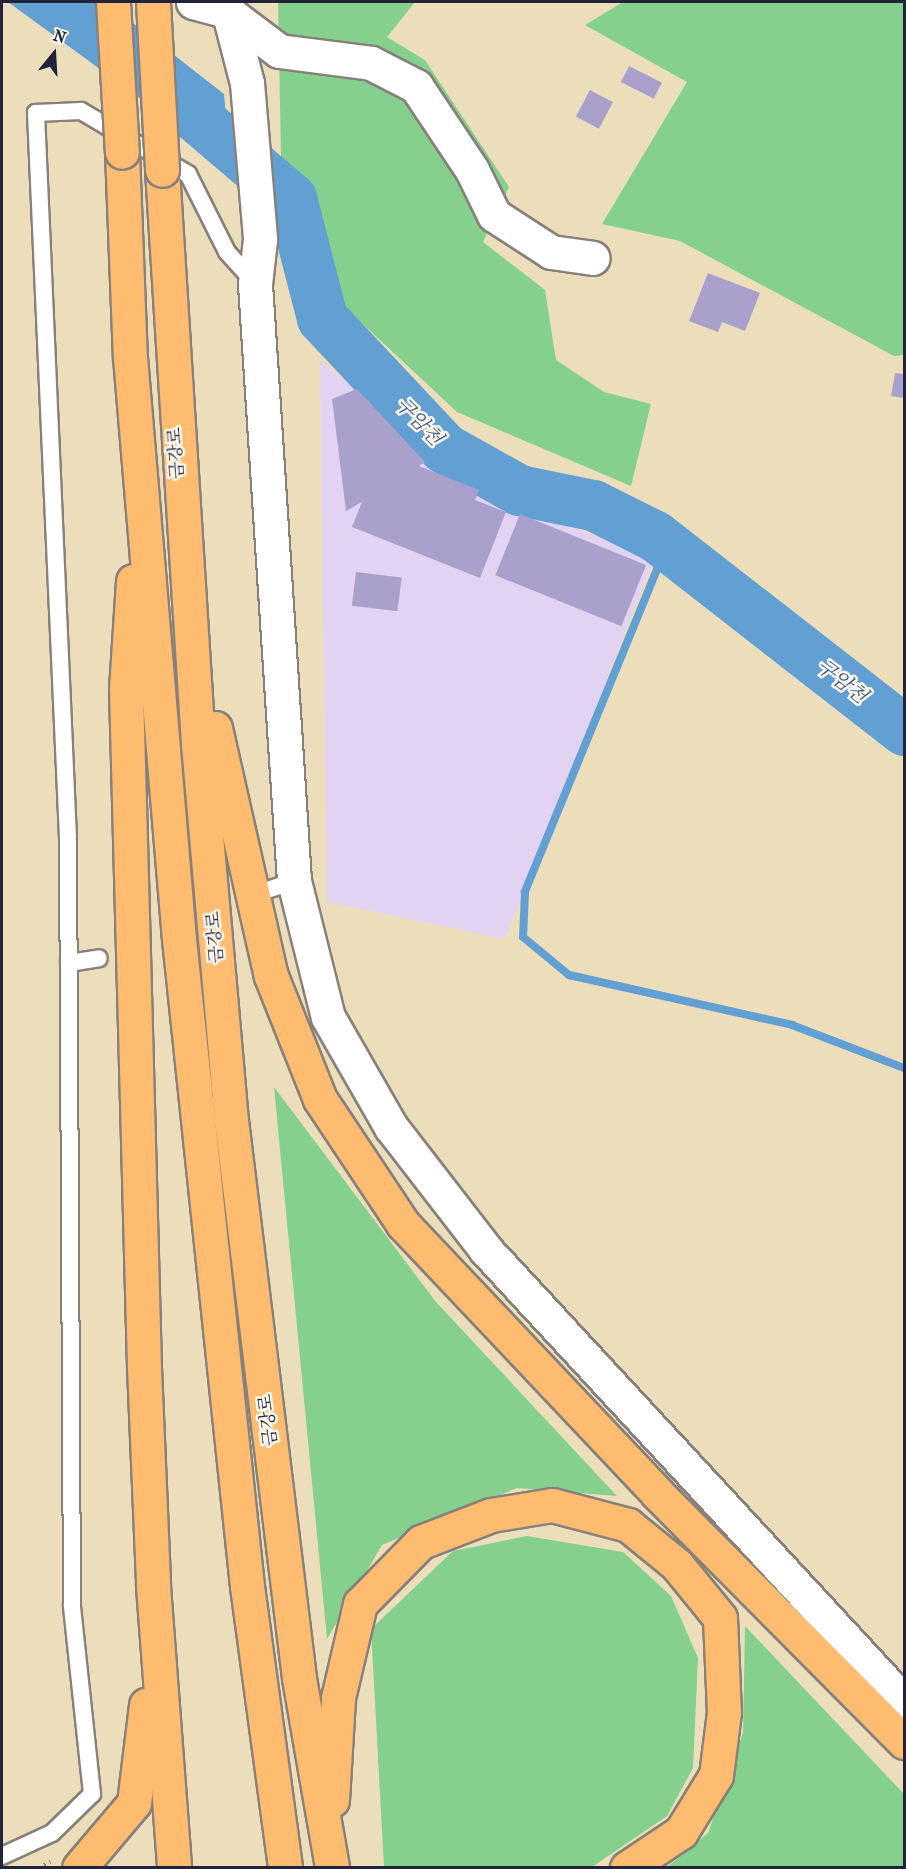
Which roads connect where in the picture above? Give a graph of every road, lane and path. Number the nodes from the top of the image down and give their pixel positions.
1 (113, 2) edge
2 (153, 2) edge
3 (193, 2) edge
4 (226, 6) edge
5 (593, 258) dead end
6 (255, 284) junction
7 (130, 357) junction
8 (170, 357) junction
9 (294, 881) junction
10 (261, 892) dead end
11 (99, 958) dead end
12 (69, 963) junction
13 (153, 1586) junction
14 (904, 1702) edge
15 (904, 1742) edge
16 (330, 1855) edge
17 (2, 1856) edge
18 (284, 1859) edge
19 (79, 1868) edge
20 (174, 1868) edge
21 (627, 1868) edge

1 - 7 highway, 금강로, bridge
2 - 8 highway, 금강로, bridge
3 - 4 street
4 - 5 street
4 - 6 street
6 - 9 street
6 - 12 lane
7 - 13 highway
7 - 18 highway, 금강로
8 - 15 highway
8 - 16 highway, 금강로
9 - 10 lane
9 - 14 street
11 - 12 lane
12 - 17 lane
13 - 19 highway
13 - 20 highway
16 - 21 highway

